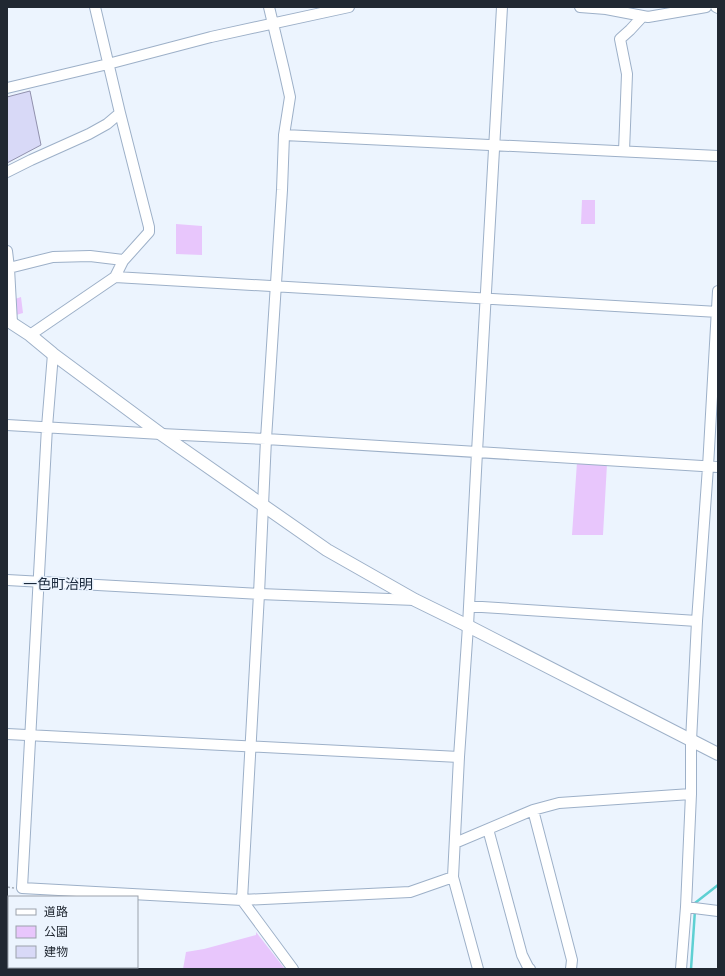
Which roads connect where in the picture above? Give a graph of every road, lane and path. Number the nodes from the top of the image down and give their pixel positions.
1 (95, 7) edge
2 (269, 7) edge
3 (349, 7) edge
4 (502, 7) edge
5 (580, 7) edge
6 (706, 7) edge
7 (646, 13) edge
8 (273, 24) junction
9 (108, 64) junction
10 (7, 88) edge
11 (120, 113) junction
12 (284, 135) junction
13 (495, 144) junction
14 (624, 151) junction
15 (718, 156) edge
16 (7, 172) edge
17 (7, 251) edge
18 (124, 260) junction
19 (9, 268) junction
20 (115, 277) junction
21 (276, 286) junction
22 (718, 291) edge
23 (485, 298) junction
24 (717, 312) edge
25 (9, 321) edge
26 (30, 335) junction
27 (53, 354) junction
28 (7, 424) edge
29 (46, 426) junction
30 (162, 434) junction
31 (266, 439) junction
32 (476, 452) junction
33 (713, 467) edge
34 (264, 506) junction
35 (7, 580) edge
36 (38, 582) junction
37 (259, 594) junction
38 (415, 600) junction
39 (469, 607) junction
40 (697, 621) junction
41 (468, 626) junction
42 (7, 734) edge
43 (30, 735) junction
44 (692, 741) junction
45 (250, 746) junction
46 (718, 754) edge
47 (459, 757) junction
48 (691, 794) junction
49 (533, 810) junction
50 (488, 829) junction
51 (455, 843) junction
52 (452, 877) junction
53 (242, 900) junction
54 (686, 907) junction
55 (718, 911) edge
56 (293, 969) edge
57 (478, 969) edge
58 (530, 969) edge
59 (571, 969) edge
60 (681, 969) edge

1 - 9 street
2 - 8 street
3 - 8 street
4 - 13 street
5 - 7 street
6 - 7 street
7 - 14 street
8 - 9 street
8 - 12 street
9 - 10 street
9 - 11 street
11 - 16 street
11 - 18 street
12 - 13 street
12 - 21 street
13 - 14 street
13 - 23 street
14 - 15 street
17 - 19 street
18 - 19 street
18 - 20 street
19 - 25 street
20 - 21 street
20 - 26 street
21 - 23 street
21 - 31 street
22 - 24 street
23 - 24 street
23 - 32 street
24 - 33 street
25 - 26 street
26 - 27 street
27 - 29 street
27 - 30 street
28 - 29 street
29 - 30 street
29 - 36 street
30 - 31 street
30 - 34 street
31 - 32 street
31 - 34 street
32 - 33 street
32 - 39 street
33 - 40 street
34 - 37 street
34 - 38 street
35 - 36 street
36 - 37 street
36 - 43 street
37 - 38 street
37 - 45 street
38 - 41 street
39 - 40 street
39 - 41 street
40 - 44 street
41 - 44 street
41 - 47 street
42 - 43 street
43 - 45 street
43 - 53 street
44 - 46 street
44 - 48 street
45 - 47 street
45 - 53 street
47 - 51 street
48 - 49 street
48 - 54 street
49 - 50 street
49 - 59 street
50 - 51 street
50 - 58 street
51 - 52 street
52 - 53 street
52 - 57 street
53 - 56 street
54 - 55 street
54 - 60 street

